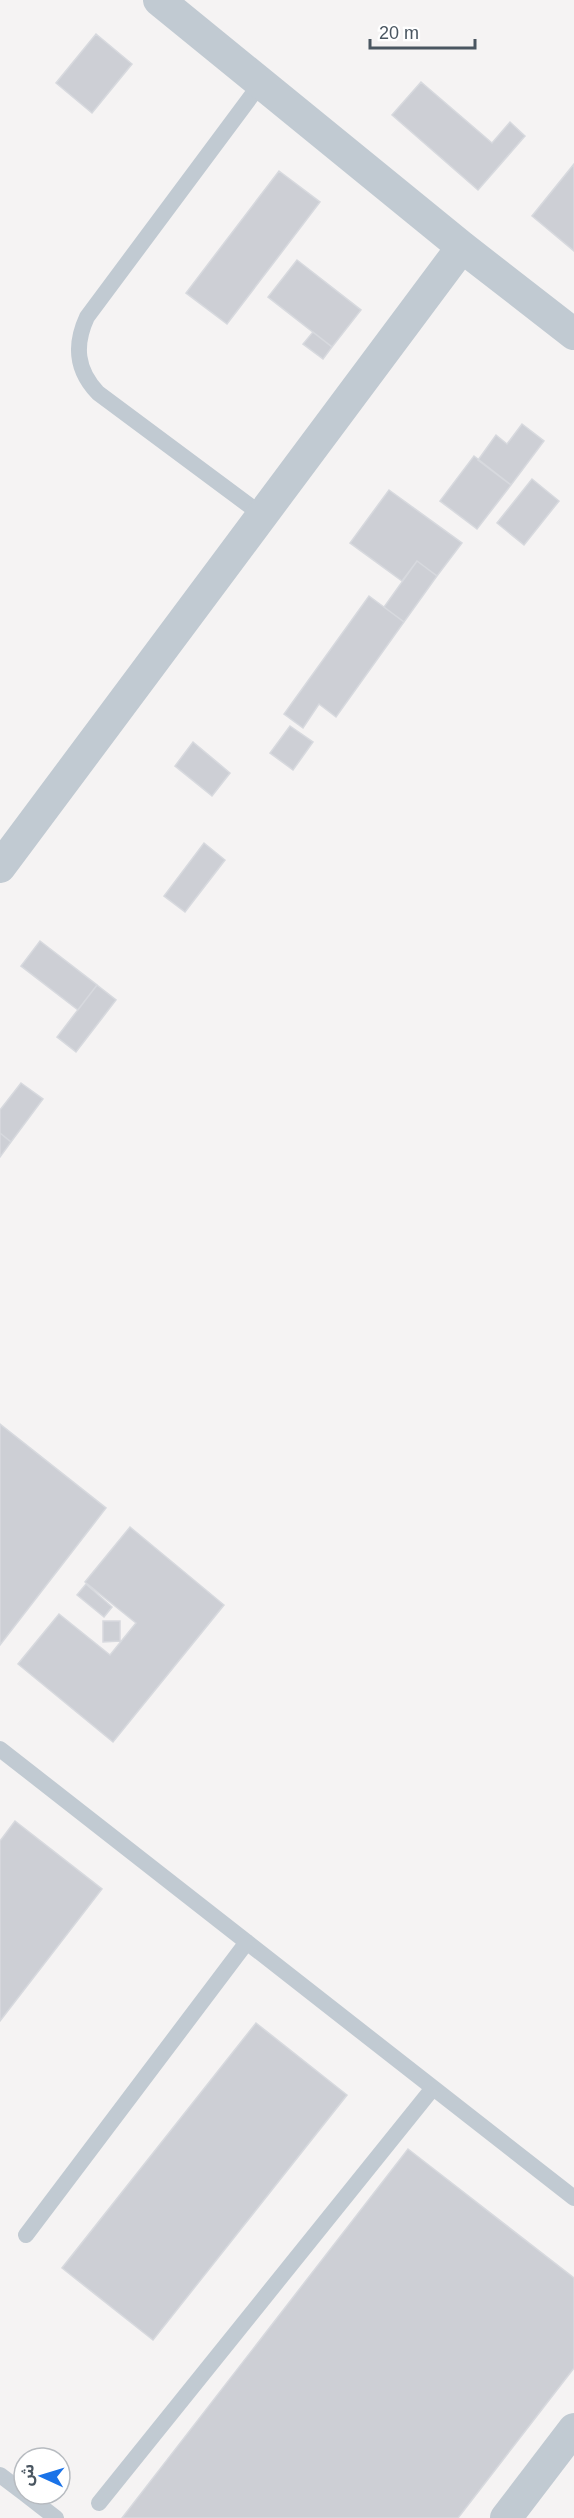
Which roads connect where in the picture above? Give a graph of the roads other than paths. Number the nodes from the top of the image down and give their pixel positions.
1 (159, 0) edge
2 (261, 83) junction
3 (462, 247) junction
4 (574, 334) edge
5 (262, 515) junction
6 (0, 867) edge
7 (0, 1749) edge
8 (247, 1942) junction
9 (433, 2088) junction
10 (574, 2198) edge
11 (26, 2235) dead end
12 (574, 2429) edge
13 (0, 2475) edge
14 (12, 2484) edge
15 (99, 2503) dead end
16 (40, 2506) edge
17 (56, 2518) edge
18 (506, 2518) edge

1 - 2 street
2 - 3 street
2 - 5 lane
3 - 4 street
3 - 5 street
5 - 6 street
7 - 8 lane
8 - 9 lane
8 - 11 lane
9 - 10 lane
9 - 15 lane
12 - 18 street
13 - 14 lane
16 - 17 lane

